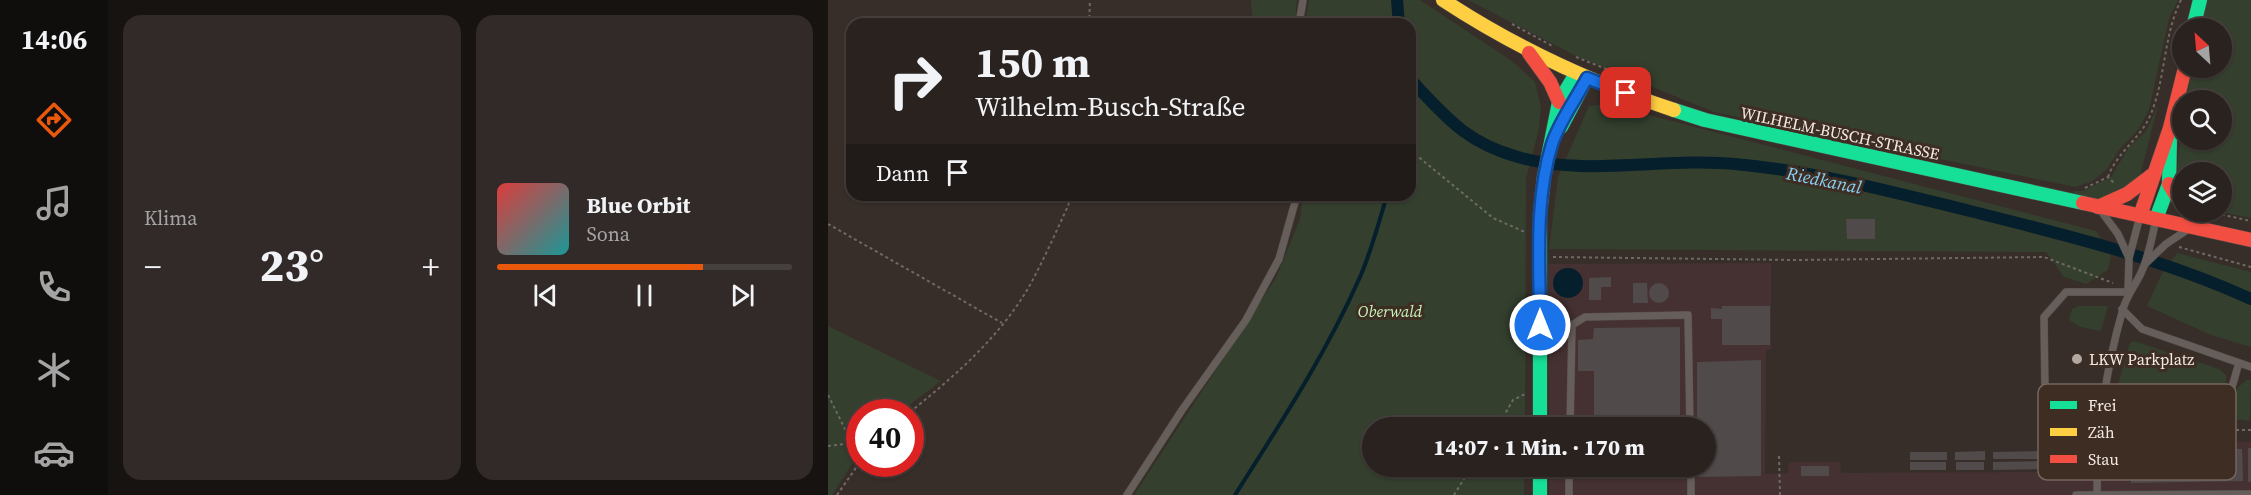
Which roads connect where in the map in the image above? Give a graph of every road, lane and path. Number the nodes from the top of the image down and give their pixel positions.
1 (1090, 0) edge
2 (1303, 0) edge
3 (1443, 0) edge
4 (2181, 0) edge
5 (2199, 0) edge
6 (1089, 18) edge
7 (1300, 18) edge
8 (2195, 18) edge
9 (1507, 21) dead end
10 (1558, 48) dead end
11 (1528, 52) junction
12 (1581, 76) junction
13 (2182, 78) edge
14 (1559, 102) junction
15 (2170, 128) junction
16 (1553, 142) junction
17 (1416, 155) edge
18 (2152, 174) junction
19 (2108, 177) dead end
20 (2169, 184) junction
21 (2172, 189) edge
22 (1069, 201) edge
23 (1296, 201) edge
24 (2098, 207) junction
25 (2140, 216) junction
26 (2232, 217) edge
27 (2156, 219) junction
28 (2251, 221) edge
29 (2194, 222) edge
30 (828, 224) edge
31 (2198, 228) junction
32 (1527, 233) dead end
33 (2251, 240) edge
34 (2166, 244) junction
35 (2127, 246) junction
36 (2152, 253) junction
37 (1539, 256) junction
38 (2251, 267) edge
39 (2128, 292) junction
40 (2122, 309) junction
41 (1002, 323) junction
42 (2239, 363) junction
43 (2251, 367) edge
44 (2045, 384) edge
45 (2105, 384) edge
46 (2232, 384) edge
47 (1540, 393) junction
48 (828, 394) edge
49 (924, 401) edge
50 (1503, 417) edge
51 (1540, 417) edge
52 (1570, 417) edge
53 (1690, 417) edge
54 (846, 431) edge
55 (846, 444) edge
56 (828, 446) edge
57 (1779, 456) dead end
58 (850, 477) edge
59 (1465, 477) edge
60 (1540, 477) edge
61 (1569, 477) edge
62 (1690, 477) edge
63 (2097, 480) edge
64 (2251, 494) edge
65 (837, 495) edge
66 (1127, 495) edge
67 (1454, 495) edge
68 (1540, 495) edge
69 (1569, 495) edge
70 (1691, 495) edge
71 (1780, 495) edge
72 (2076, 495) edge
73 (2097, 495) edge
74 (2226, 495) edge

1 - 6 path
2 - 7 lane
3 - 11 main road, WILHELM-BUSCH-STRASSE
4 - 19 path
5 - 8 main road
9 - 10 path
11 - 12 main road, WILHELM-BUSCH-STRASSE
11 - 14 main road
12 - 14 main road
12 - 16 main road
12 - 24 main road, WILHELM-BUSCH-STRASSE
13 - 15 main road
14 - 16 main road
15 - 18 main road
15 - 20 main road
16 - 37 main road
17 - 32 path
18 - 24 main road
18 - 25 main road
20 - 21 main road
20 - 27 main road
22 - 41 path
23 - 66 lane
24 - 25 main road, WILHELM-BUSCH-STRASSE
24 - 35 lane
25 - 27 main road, WILHELM-BUSCH-STRASSE
25 - 35 lane
26 - 28 path
27 - 31 main road, WILHELM-BUSCH-STRASSE
27 - 36 lane
29 - 31 main road
30 - 41 path
31 - 33 main road, WILHELM-BUSCH-STRASSE
31 - 34 lane
34 - 36 lane
34 - 38 path
35 - 39 lane
36 - 39 lane
37 - 39 path
37 - 47 main road
39 - 40 lane
39 - 44 lane
40 - 42 lane
40 - 45 lane
41 - 49 path
42 - 43 lane
42 - 46 lane
47 - 50 path
47 - 51 main road
48 - 54 path
52 - 53 lane
55 - 56 path
57 - 71 path
58 - 65 path
59 - 67 path
60 - 68 main road
61 - 69 lane
62 - 70 lane
63 - 73 lane
64 - 74 lane
72 - 73 lane
73 - 74 lane

